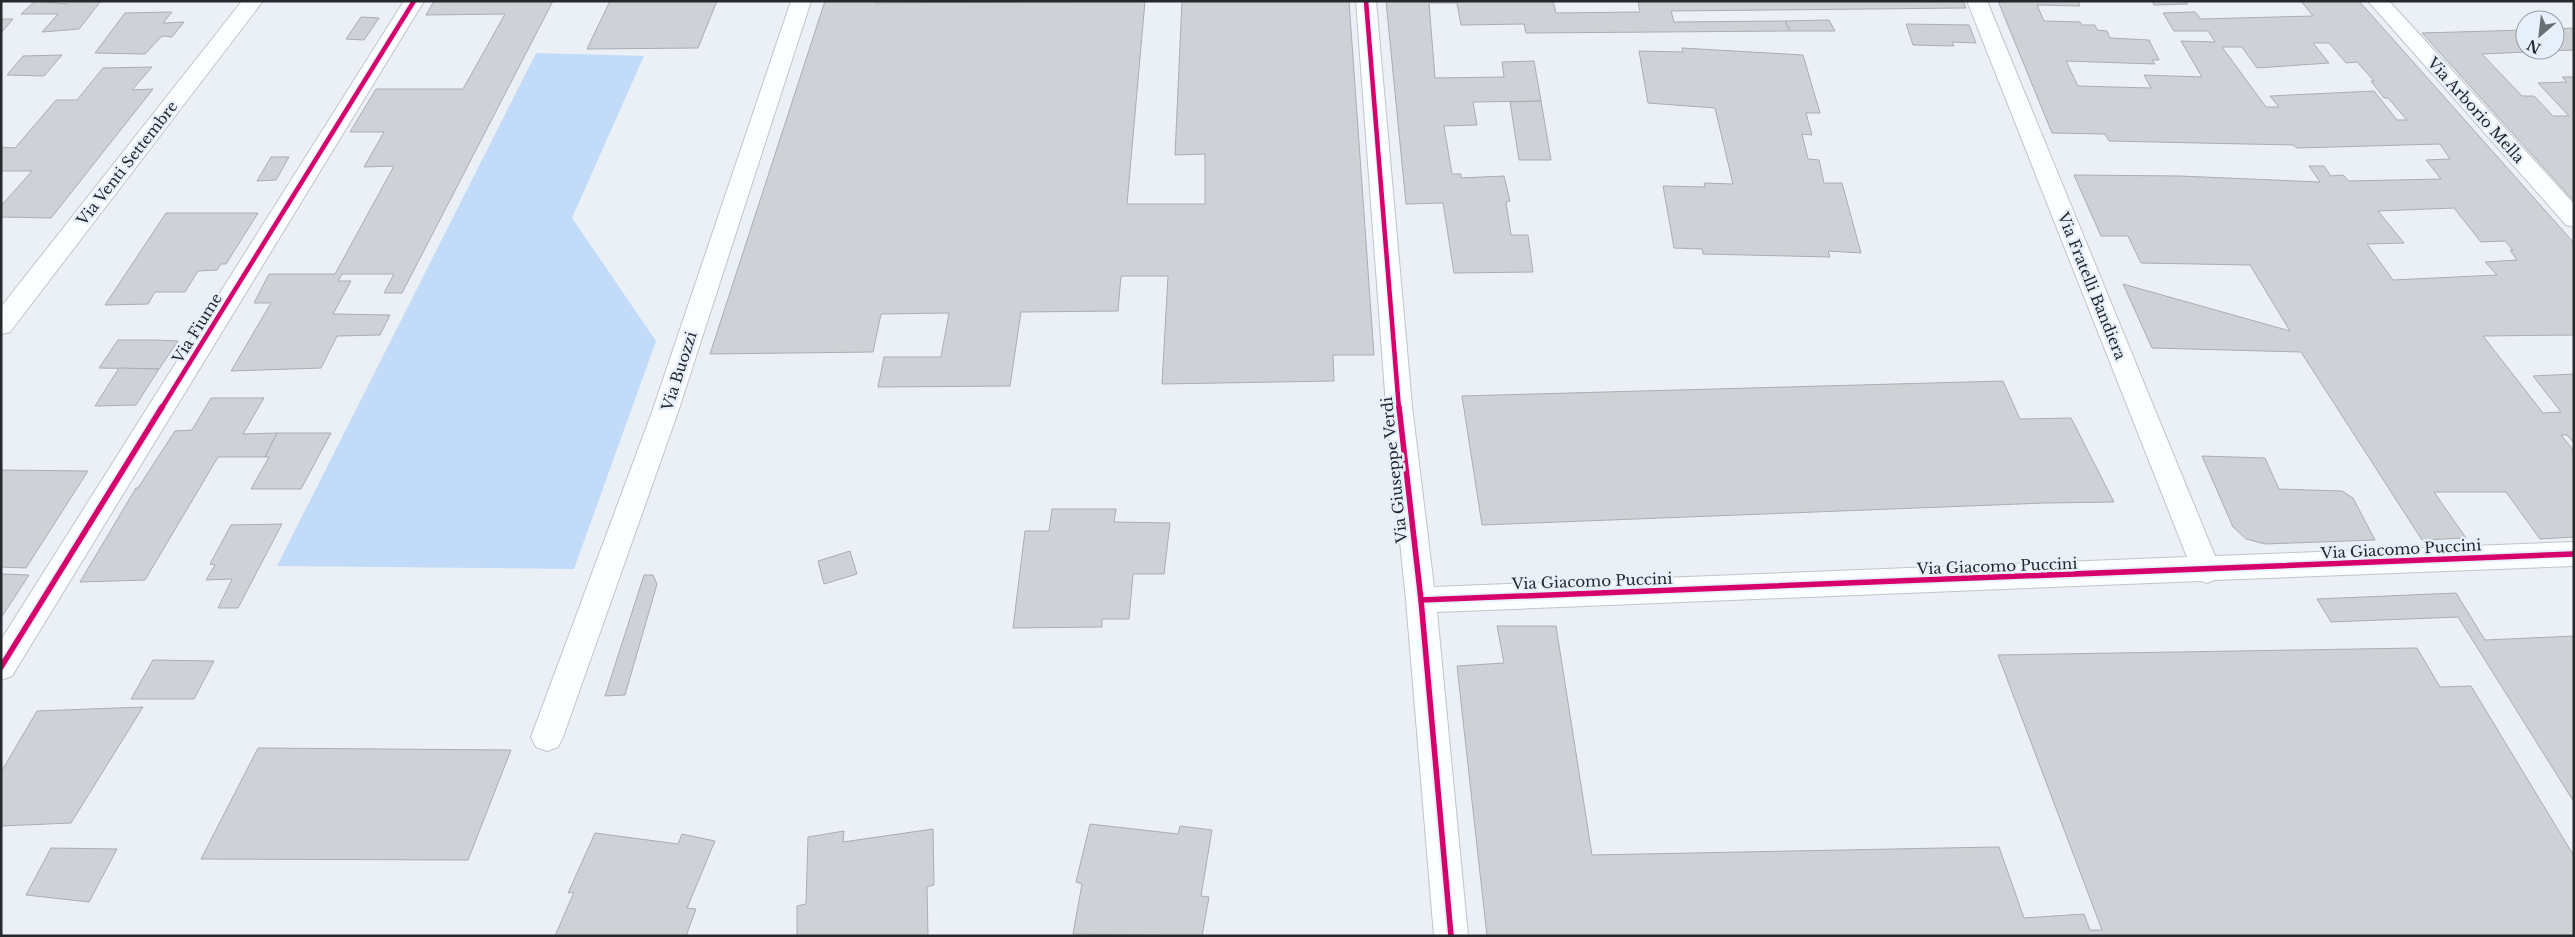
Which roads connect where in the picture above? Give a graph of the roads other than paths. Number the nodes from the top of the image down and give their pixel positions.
1 (253, 1) edge
2 (414, 1) edge
3 (801, 1) edge
4 (1366, 1) edge
5 (1977, 1) edge
6 (2378, 1) edge
7 (2574, 219) edge
8 (1, 325) edge
9 (2574, 554) edge
10 (2207, 570) junction
11 (1421, 600) junction
12 (1, 667) edge
13 (547, 737) dead end
14 (1451, 936) edge

1 - 8 street, Via Venti Settembre
2 - 12 street, Via Fiume
3 - 13 street, Via Buozzi
4 - 11 street, Via Giuseppe Verdi
5 - 10 street, Via Fratelli Bandiera
6 - 7 street, Via Arborio Mella
9 - 10 street, Via Giacomo Puccini
10 - 11 street, Via Giacomo Puccini
11 - 14 street, Via Giuseppe Verdi

